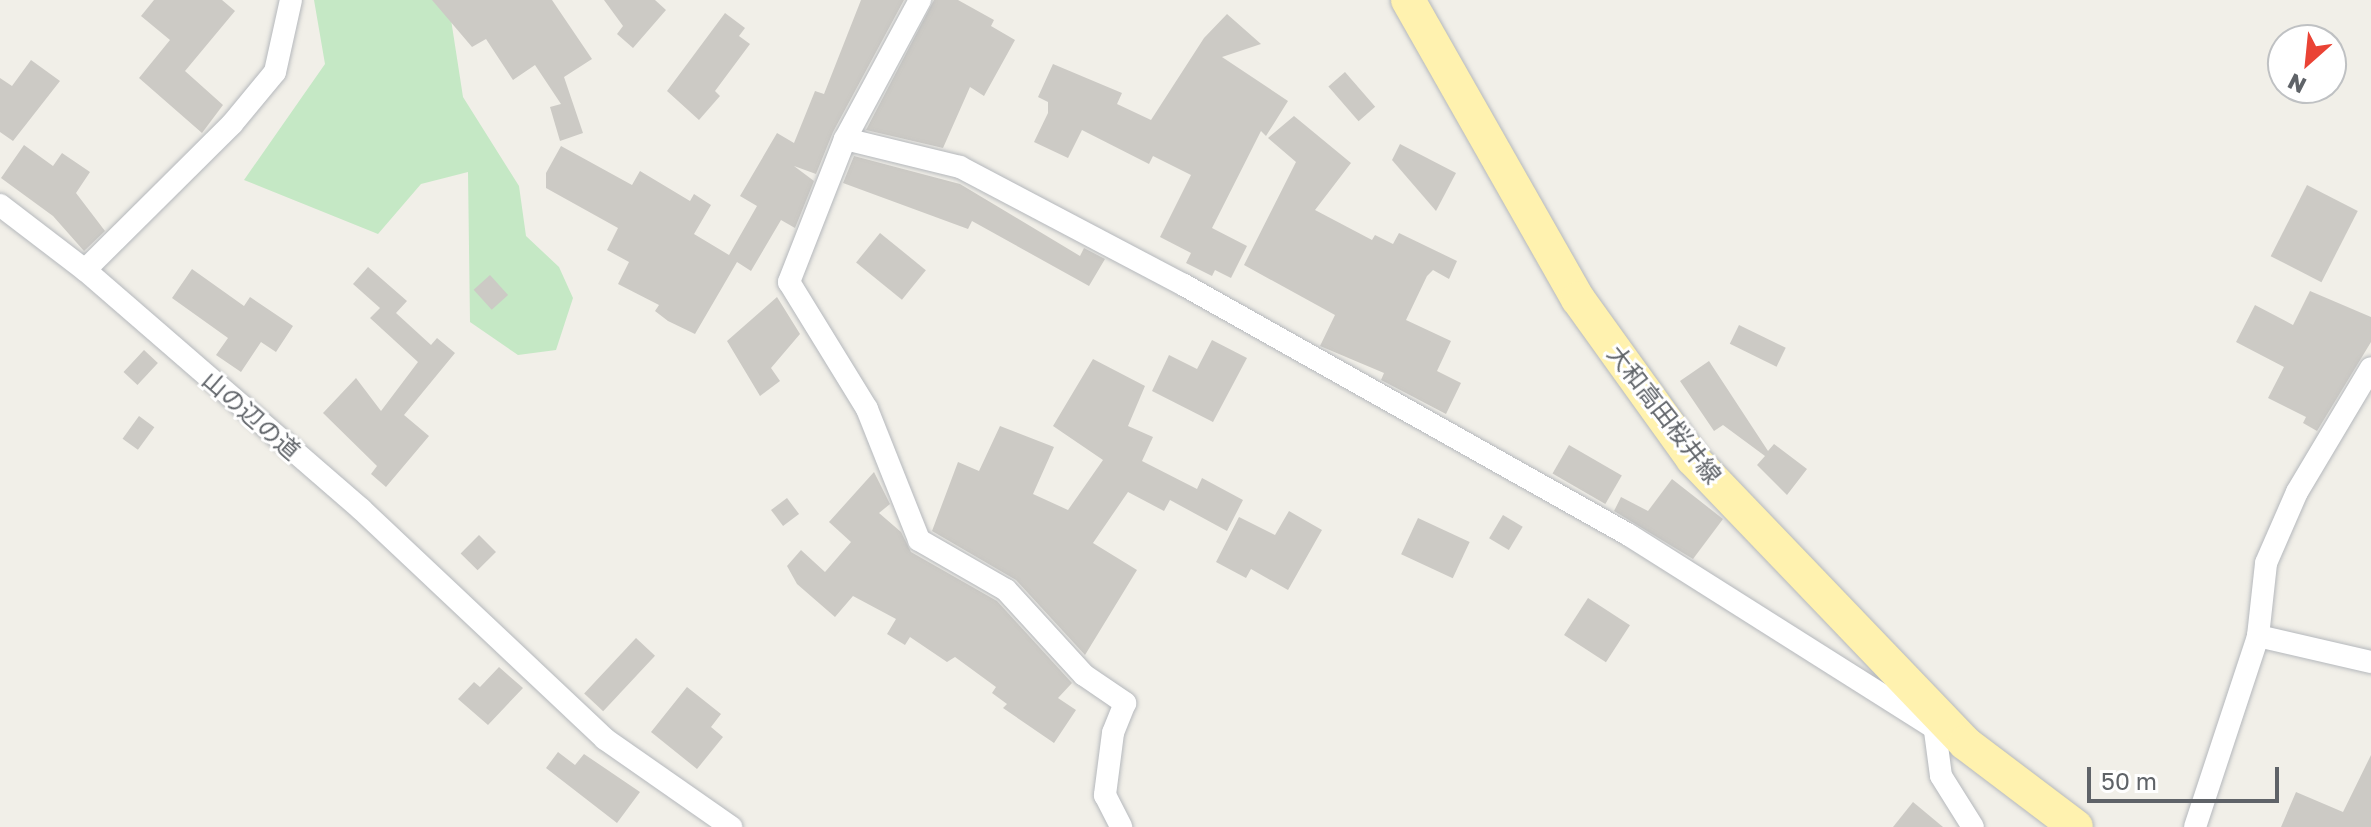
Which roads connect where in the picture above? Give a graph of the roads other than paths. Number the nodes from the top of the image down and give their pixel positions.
1 (291, 0) edge
2 (920, 0) edge
3 (1408, 0) edge
4 (845, 139) junction
5 (0, 205) edge
6 (85, 270) junction
7 (2371, 368) edge
8 (2258, 636) junction
9 (2371, 662) edge
10 (1950, 737) junction
11 (731, 827) edge
12 (1121, 827) edge
13 (1973, 827) edge
14 (2076, 827) edge
15 (2195, 827) edge

1 - 6 street
2 - 4 street
3 - 10 main road, 大和高田桜井線
4 - 10 street
4 - 12 street
5 - 6 street, 山の辺の道
6 - 11 street, 山の辺の道
7 - 8 street
8 - 9 street
8 - 15 street
10 - 13 street
10 - 14 main road, 大和高田桜井線

